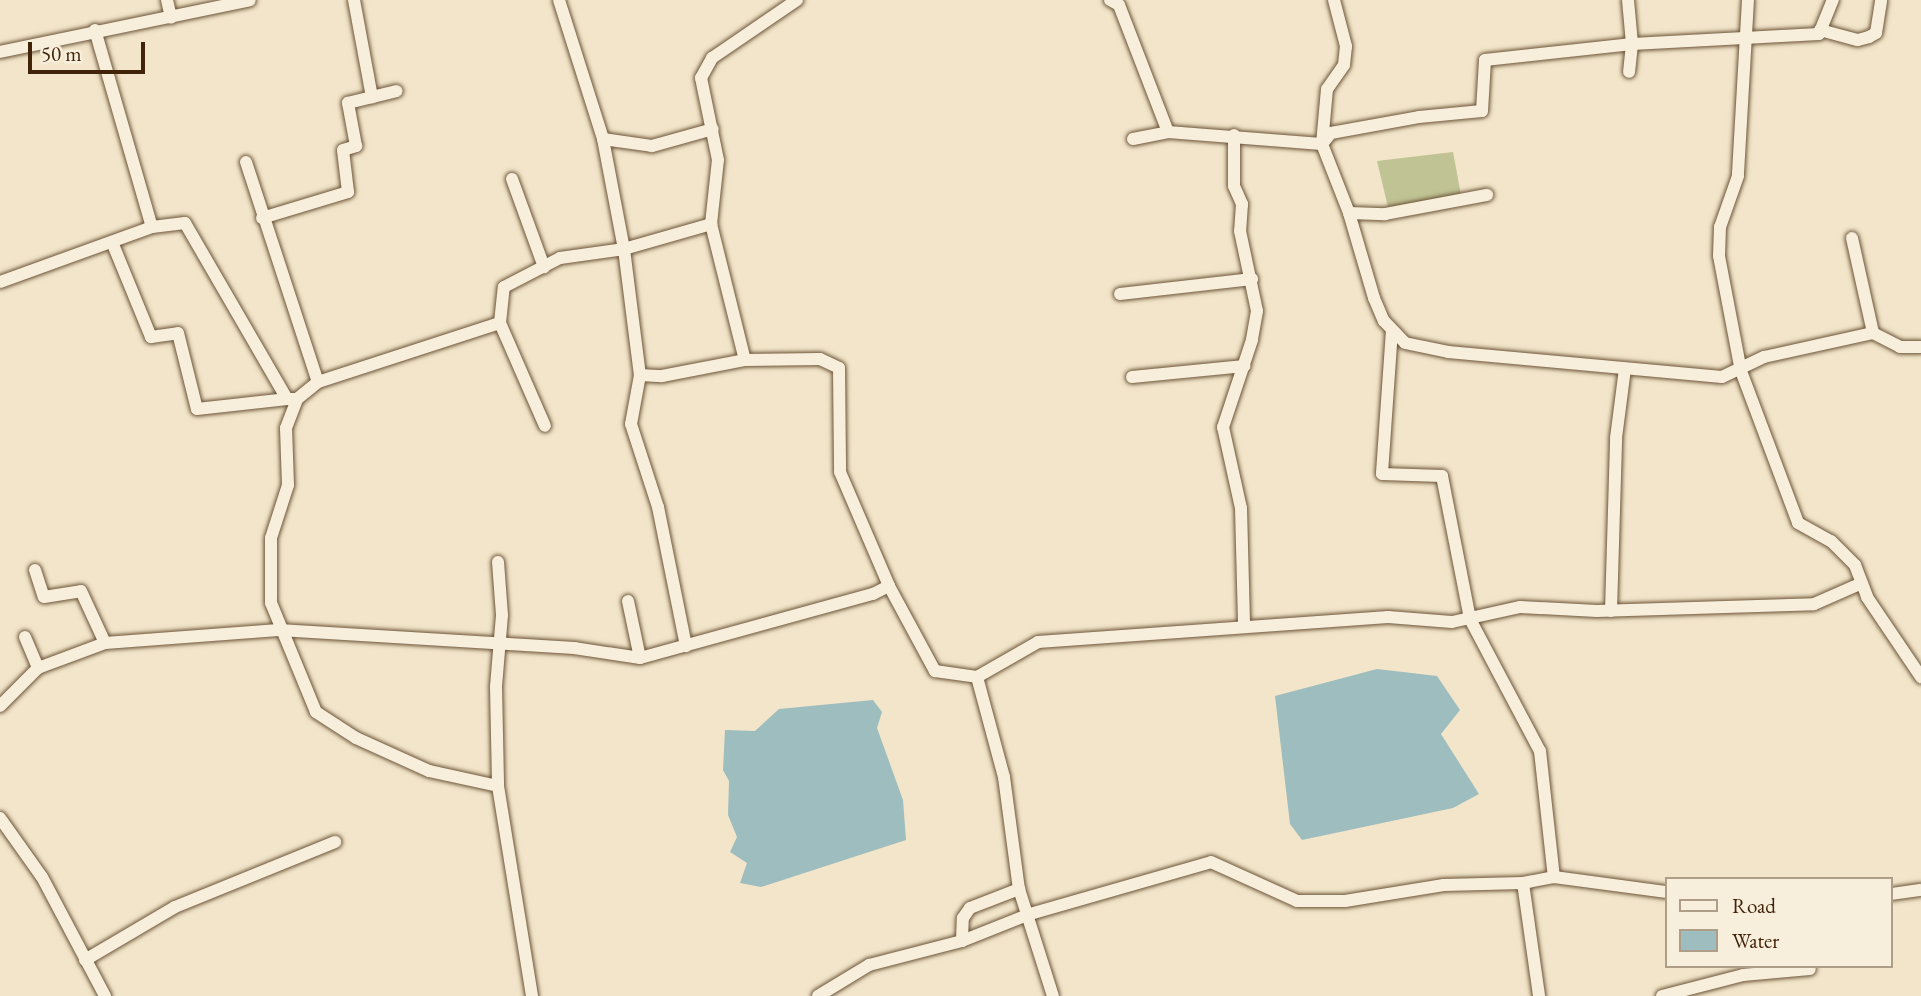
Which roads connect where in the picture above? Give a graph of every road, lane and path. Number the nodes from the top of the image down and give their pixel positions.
1 (167, 0) edge
2 (250, 0) edge
3 (354, 0) edge
4 (559, 0) edge
5 (797, 0) edge
6 (1110, 0) edge
7 (1334, 0) edge
8 (1628, 0) edge
9 (1748, 0) edge
10 (1833, 0) edge
11 (1881, 0) edge
12 (171, 18) junction
13 (95, 30) junction
14 (1820, 30) junction
15 (1746, 35) junction
16 (1632, 44) junction
17 (0, 52) edge
18 (1629, 72) dead end
19 (397, 91) dead end
20 (372, 97) junction
21 (713, 128) junction
22 (1168, 132) junction
23 (1234, 135) junction
24 (603, 139) junction
25 (1133, 139) dead end
26 (1322, 144) junction
27 (246, 162) dead end
28 (512, 179) dead end
29 (1488, 195) dead end
30 (1349, 213) junction
31 (262, 218) junction
32 (711, 224) junction
33 (152, 227) junction
34 (1852, 238) dead end
35 (112, 242) junction
36 (624, 249) junction
37 (544, 267) junction
38 (1252, 279) junction
39 (0, 282) edge
40 (1120, 294) dead end
41 (500, 323) junction
42 (1392, 330) junction
43 (1873, 333) junction
44 (1921, 347) edge
45 (745, 360) junction
46 (1244, 366) junction
47 (1625, 369) junction
48 (1741, 370) junction
49 (640, 375) junction
50 (1132, 377) dead end
51 (317, 382) junction
52 (292, 399) junction
53 (545, 426) dead end
54 (498, 562) dead end
55 (35, 570) dead end
56 (1862, 583) junction
57 (889, 586) junction
58 (628, 601) dead end
59 (1611, 611) junction
60 (1470, 618) junction
61 (1244, 625) junction
62 (279, 630) junction
63 (26, 637) dead end
64 (105, 643) junction
65 (686, 646) junction
66 (499, 647) junction
67 (640, 658) junction
68 (38, 668) junction
69 (977, 677) junction
70 (1921, 677) edge
71 (0, 706) edge
72 (498, 786) junction
73 (0, 818) edge
74 (335, 842) dead end
75 (1555, 877) junction
76 (1523, 883) junction
77 (1019, 888) junction
78 (1921, 890) edge
79 (1666, 892) edge
80 (1893, 894) edge
81 (1030, 914) junction
82 (962, 941) junction
83 (85, 960) junction
84 (1810, 969) dead end
85 (1743, 970) edge
86 (105, 996) edge
87 (532, 996) edge
88 (818, 996) edge
89 (1053, 996) edge
90 (1539, 996) edge
91 (1662, 996) edge

1 - 12 street
2 - 12 street
3 - 20 street
4 - 24 street
5 - 21 street
6 - 22 street
7 - 26 street
8 - 16 street
9 - 15 street
10 - 14 street
11 - 14 street
12 - 13 street
13 - 17 street
13 - 33 street
14 - 15 street
15 - 16 street
15 - 48 street
16 - 18 street
16 - 26 street
19 - 20 street
20 - 31 street
21 - 24 street
21 - 32 street
22 - 23 street
22 - 25 street
23 - 26 street
23 - 38 street
24 - 36 street
26 - 30 street
27 - 31 street
28 - 37 street
29 - 30 street
30 - 42 street
31 - 51 street
32 - 36 street
32 - 45 street
33 - 35 street
33 - 52 street
34 - 43 street
35 - 39 street
35 - 52 street
36 - 37 street
36 - 49 street
37 - 41 street
38 - 40 street
38 - 46 street
41 - 51 street
41 - 53 street
42 - 47 street
42 - 60 street
43 - 44 street
43 - 48 street
45 - 49 street
45 - 57 street
46 - 50 street
46 - 61 street
47 - 48 street
47 - 59 street
48 - 56 street
49 - 65 street
51 - 52 street
52 - 62 street
54 - 66 street
55 - 64 street
56 - 59 street
56 - 70 street
57 - 65 street
57 - 69 street
58 - 67 street
59 - 60 street
60 - 61 street
60 - 75 street
61 - 69 street
62 - 64 street
62 - 66 street
62 - 72 street
63 - 68 street
64 - 68 street
65 - 67 street
66 - 67 street
66 - 72 street
68 - 71 street
69 - 77 street
72 - 87 street
73 - 83 street
74 - 83 street
75 - 76 street
75 - 79 street
76 - 81 street
76 - 90 street
77 - 81 street
77 - 82 street
78 - 80 street
81 - 82 street
81 - 89 street
82 - 88 street
83 - 86 street
84 - 85 street
85 - 91 street

